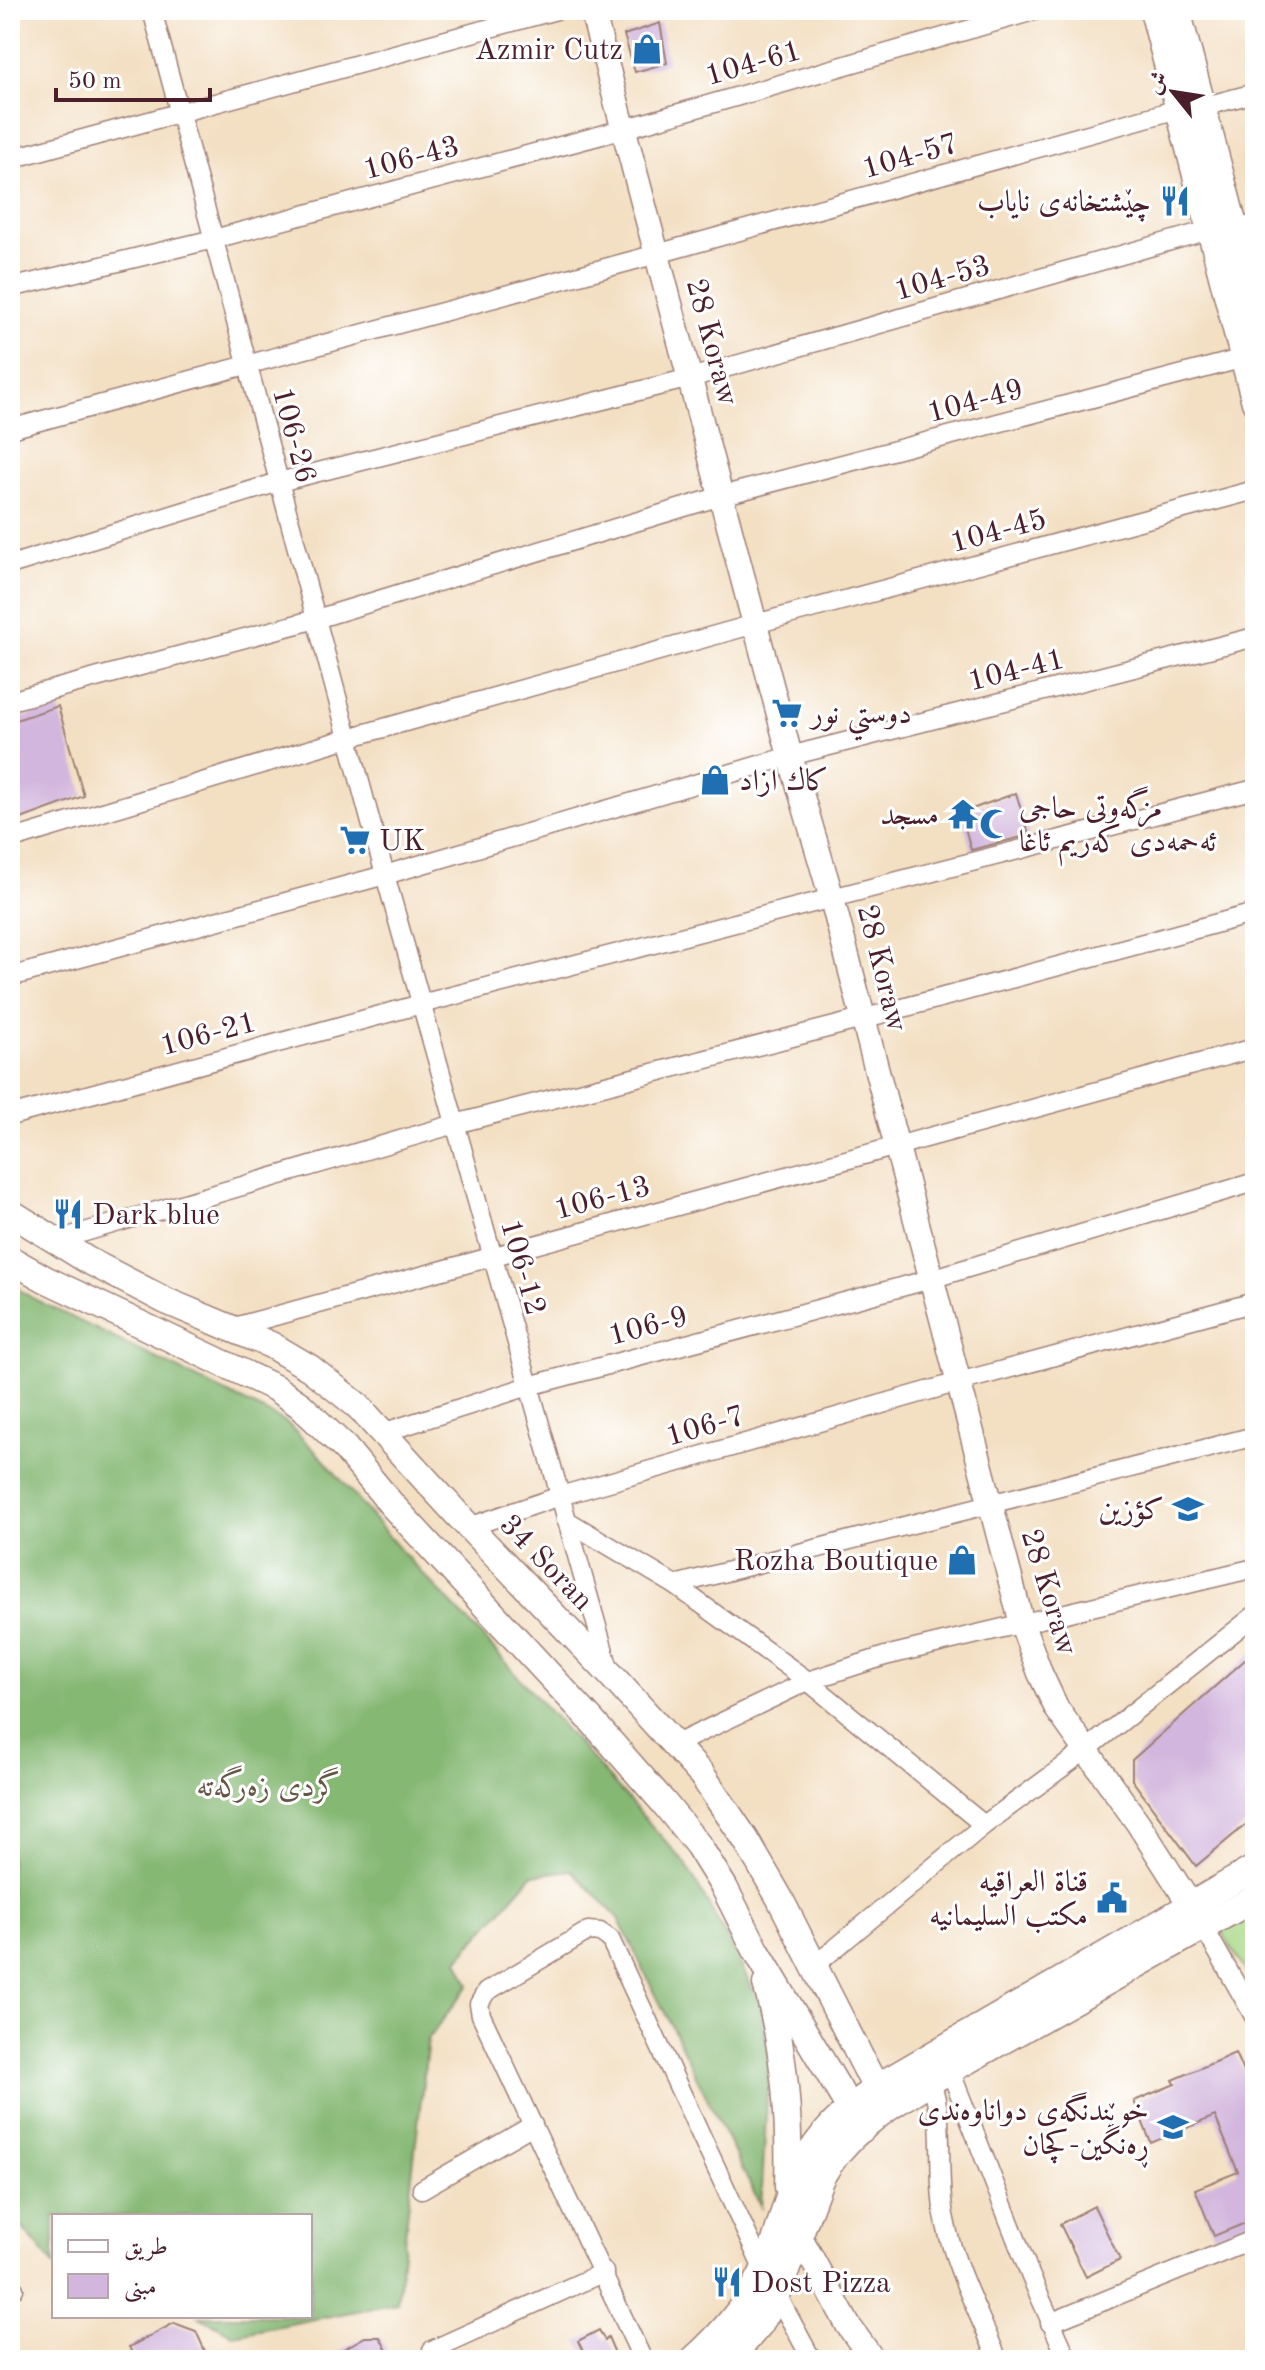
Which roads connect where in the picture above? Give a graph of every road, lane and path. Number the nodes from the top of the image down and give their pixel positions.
1 (152, 10) edge
2 (556, 10) edge
3 (592, 10) edge
4 (1037, 10) edge
5 (1153, 10) edge
6 (1177, 10) edge
7 (1255, 93) edge
8 (1190, 108) junction
9 (180, 114) junction
10 (624, 129) junction
11 (10, 159) edge
12 (1233, 228) edge
13 (214, 239) junction
14 (657, 254) junction
15 (10, 288) edge
16 (1255, 305) edge
17 (1244, 358) junction
18 (247, 364) junction
19 (690, 378) junction
20 (1255, 402) edge
21 (10, 429) edge
22 (279, 482) junction
23 (1255, 490) edge
24 (721, 496) junction
25 (10, 565) edge
26 (316, 619) junction
27 (755, 624) junction
28 (1255, 637) edge
29 (10, 701) edge
30 (348, 738) junction
31 (790, 756) junction
32 (1255, 789) edge
33 (10, 840) edge
34 (385, 875) junction
35 (832, 899) junction
36 (1255, 913) edge
37 (10, 977) edge
38 (421, 1004) junction
39 (862, 1019) junction
40 (1255, 1048) edge
41 (10, 1116) edge
42 (455, 1124) junction
43 (896, 1145) junction
44 (1255, 1182) edge
45 (10, 1212) edge
46 (54, 1241) junction
47 (492, 1256) junction
48 (10, 1259) edge
49 (931, 1279) junction
50 (1255, 1302) edge
51 (231, 1328) junction
52 (959, 1382) junction
53 (529, 1386) junction
54 (382, 1433) junction
55 (1255, 1436) edge
56 (560, 1496) junction
57 (992, 1505) junction
58 (566, 1520) junction
59 (469, 1527) junction
60 (1255, 1568) edge
61 (675, 1585) junction
62 (1255, 1615) edge
63 (1022, 1624) junction
64 (610, 1674) junction
65 (808, 1681) junction
66 (674, 1745) junction
67 (1086, 1750) junction
68 (984, 1825) junction
69 (1255, 1868) edge
70 (1255, 1898) edge
71 (1197, 1916) junction
72 (756, 1950) junction
73 (814, 1966) junction
74 (1255, 2018) edge
75 (940, 2075) junction
76 (882, 2098) junction
77 (855, 2119) junction
78 (533, 2125) junction
79 (422, 2189) dead end
80 (788, 2201) junction
81 (800, 2237) junction
82 (1255, 2239) edge
83 (764, 2271) junction
84 (604, 2272) junction
85 (777, 2295) junction
86 (1050, 2323) junction
87 (848, 2325) junction
88 (432, 2350) dead end
89 (643, 2360) edge
90 (693, 2360) edge
91 (729, 2360) edge
92 (812, 2360) edge
93 (856, 2360) edge
94 (873, 2360) edge
95 (998, 2360) edge
96 (1068, 2360) edge

1 - 9 street, 106-26
2 - 9 street
3 - 10 street, 28 Koraw
4 - 10 street, 104-61
5 - 8 main road
6 - 8 main road
7 - 8 street, 104-57
8 - 12 main road
8 - 14 street, 104-57
9 - 11 street
9 - 13 street, 106-26
10 - 13 street, 106-43
10 - 14 street, 28 Koraw
12 - 16 main road
12 - 17 main road
12 - 19 street, 104-53
13 - 15 street, 106-43
13 - 18 street, 106-26
14 - 18 street, 104-57
14 - 19 street, 28 Koraw
17 - 20 main road
17 - 24 street, 104-49
18 - 21 street, 104-57
18 - 22 street, 106-26
19 - 22 street, 104-53
19 - 24 street, 28 Koraw
22 - 25 street, 104-53
22 - 26 street, 106-26
23 - 27 street, 104-45
24 - 26 street, 104-49
24 - 27 street, 28 Koraw
26 - 29 street, 104-49
26 - 30 street, 106-26
27 - 30 street, 104-45
27 - 31 street, 28 Koraw
28 - 31 street, 104-41
30 - 33 street, 104-45
30 - 34 street, 106-26
31 - 34 street, 104-41
31 - 35 street, 28 Koraw
32 - 35 street, 106-21
34 - 37 street, 104-41
34 - 38 street, 106-12
35 - 38 street, 106-21
35 - 39 street, 28 Koraw
36 - 39 street
38 - 41 street, 106-21
38 - 42 street, 106-12
39 - 42 street
39 - 43 street, 28 Koraw
40 - 43 street, 106-13
42 - 46 street
42 - 47 street, 106-12
43 - 47 street, 106-13
43 - 49 street, 28 Koraw
44 - 49 street, 106-9
45 - 46 main road, 34 Soran
46 - 51 main road, 34 Soran
47 - 51 street, 106-13
47 - 53 street, 106-12
48 - 72 main road
49 - 52 street, 28 Koraw
49 - 53 street, 106-9
50 - 52 street, 106-7
51 - 54 main road, 34 Soran
52 - 56 street, 106-7
52 - 57 street, 28 Koraw
53 - 54 street, 106-9
53 - 56 street, 106-12
54 - 59 main road, 34 Soran
55 - 57 street
56 - 58 street, 106-12
56 - 59 street, 106-7
57 - 61 street
57 - 63 street, 28 Koraw
58 - 61 street
58 - 64 street, 106-12
59 - 64 main road, 34 Soran
60 - 63 street
61 - 65 street
62 - 67 street
63 - 65 street
63 - 67 street, 28 Koraw
64 - 66 main road, 34 Soran
65 - 66 street
65 - 68 street
66 - 73 main road, 34 Soran
67 - 68 street
67 - 71 street, 28 Koraw
68 - 73 street
69 - 71 main road
70 - 71 main road
71 - 74 street
71 - 75 main road
71 - 76 main road
72 - 77 main road
72 - 80 main road
73 - 76 main road, 34 Soran
75 - 76 main road
75 - 86 street
75 - 95 street
76 - 77 main road
77 - 80 main road
77 - 81 main road
78 - 79 street
78 - 83 street
78 - 84 street
80 - 83 main road
81 - 85 main road
81 - 87 street
82 - 86 street
83 - 90 main road
84 - 88 street
84 - 89 street
85 - 91 main road
85 - 92 street
86 - 96 street
87 - 93 street
87 - 94 street

